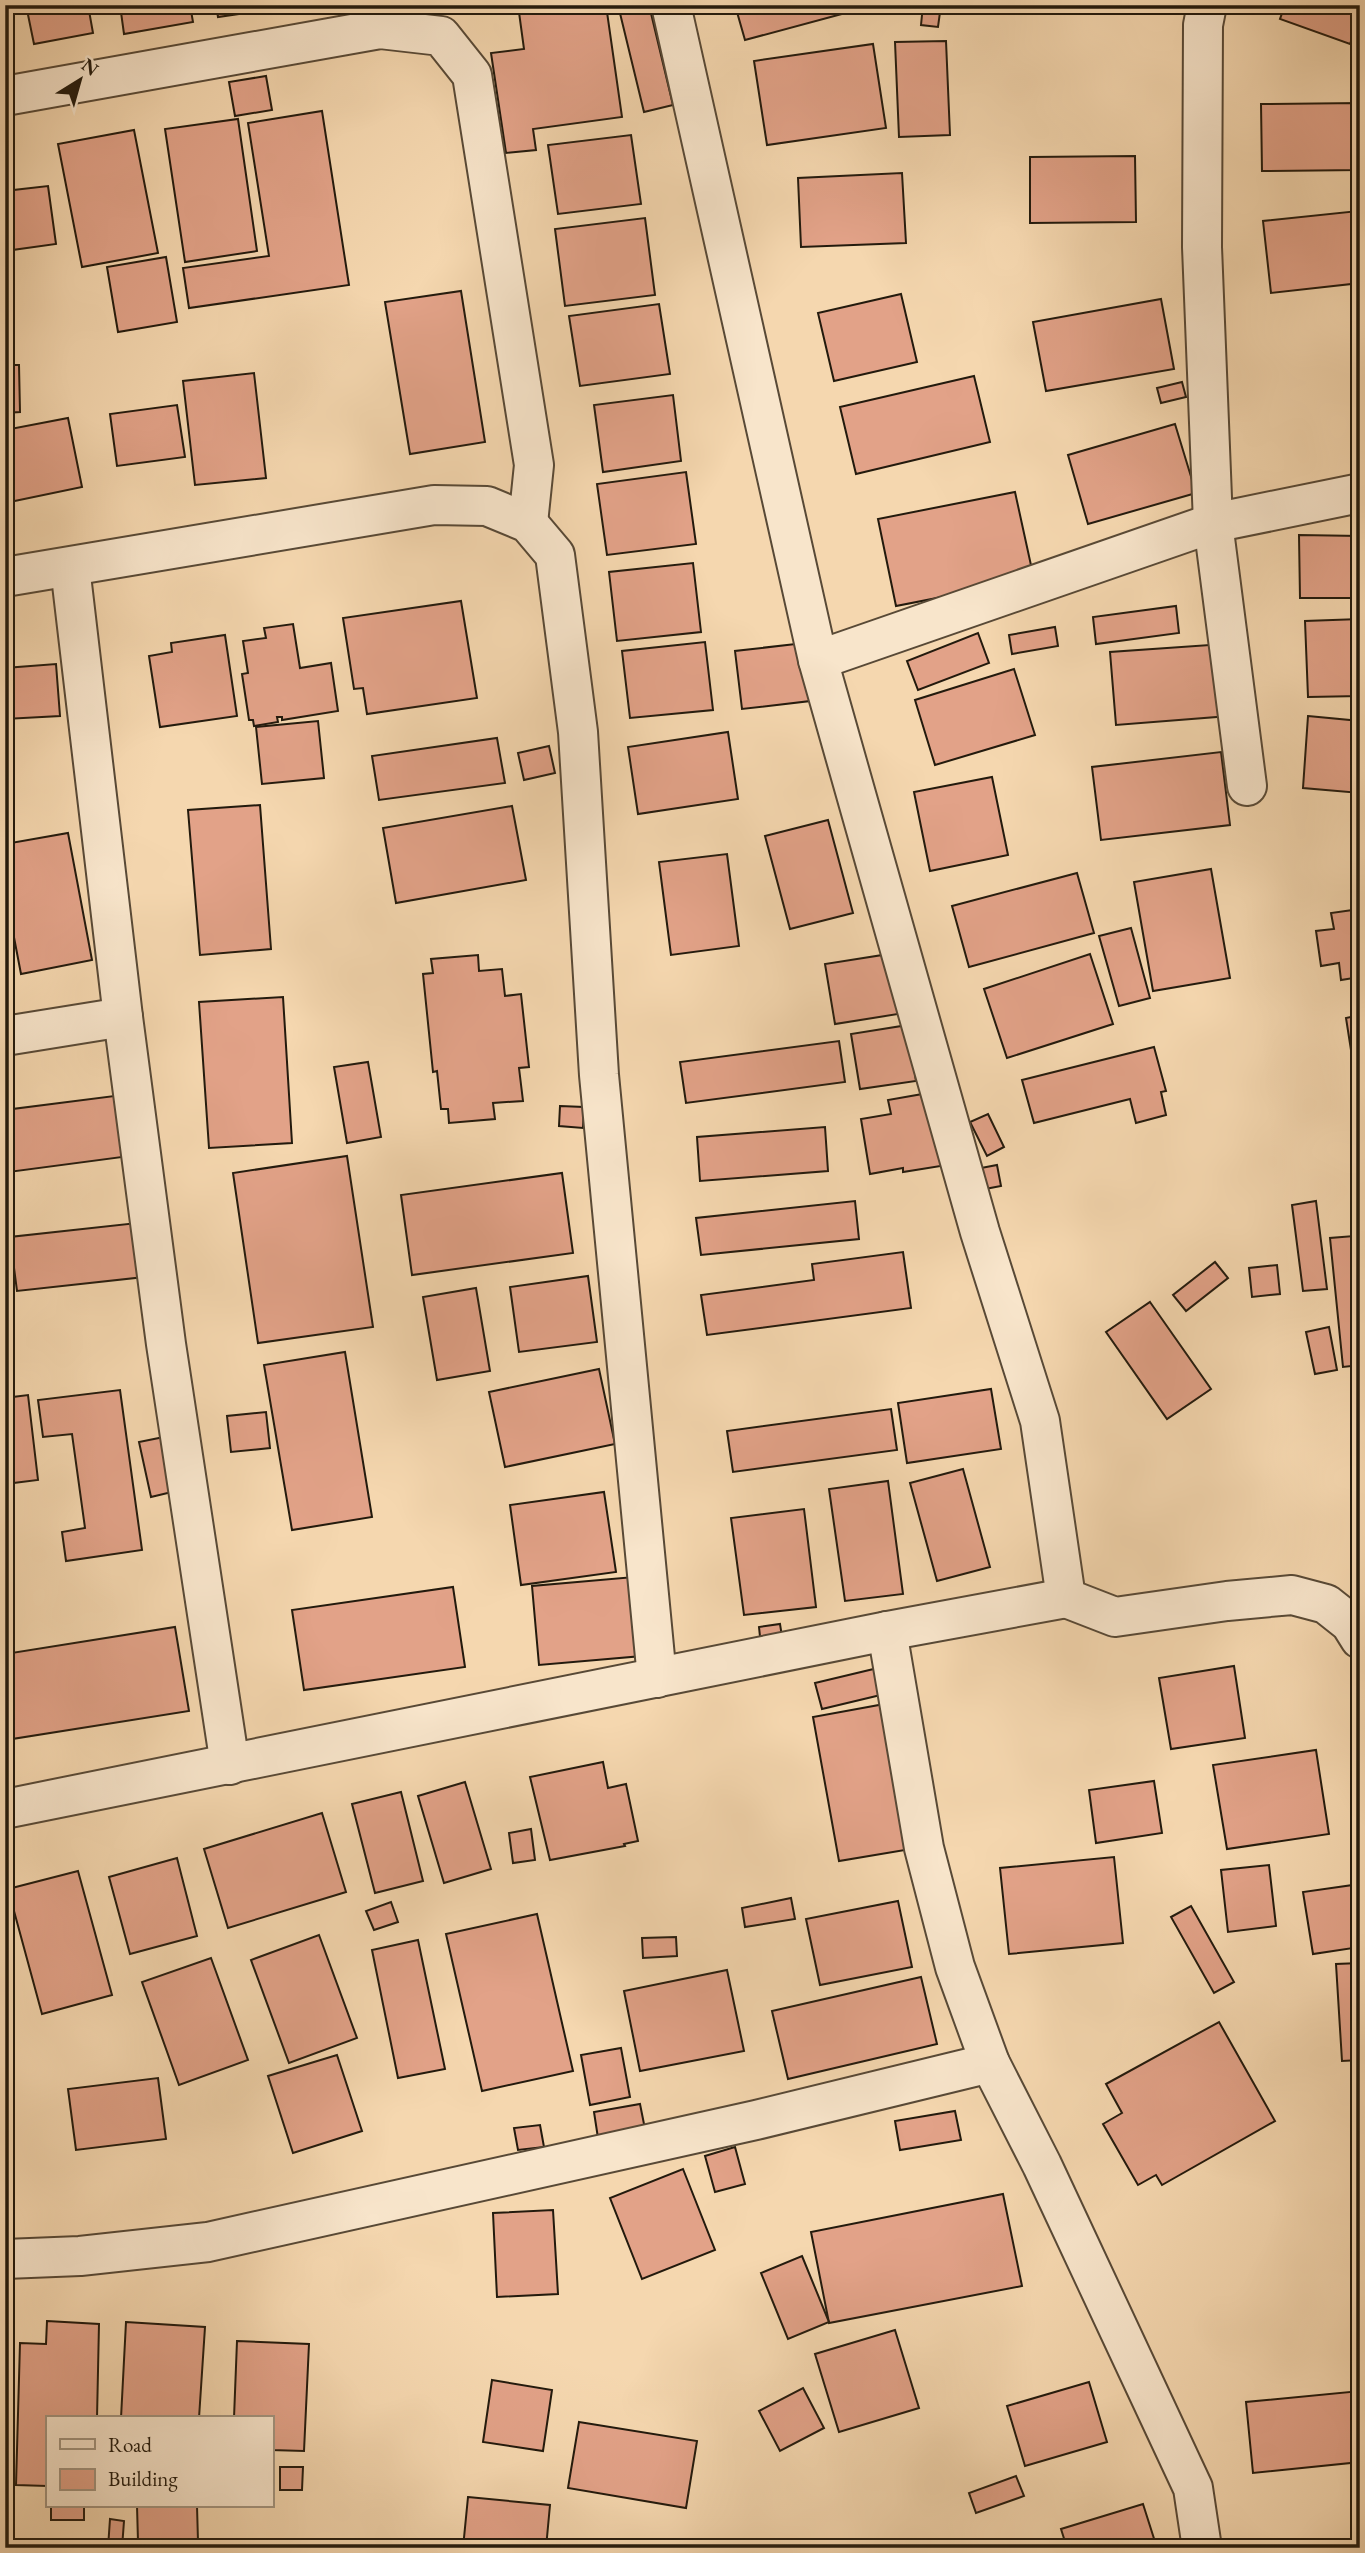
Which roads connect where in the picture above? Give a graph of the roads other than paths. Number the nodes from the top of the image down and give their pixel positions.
1 (671, 5) edge
2 (1206, 5) edge
3 (5, 96) edge
4 (1360, 493) edge
5 (528, 523) junction
6 (1213, 523) junction
7 (70, 568) junction
8 (5, 577) edge
9 (818, 660) junction
10 (1247, 786) dead end
11 (123, 1017) junction
12 (5, 1036) edge
13 (1066, 1598) junction
14 (887, 1631) junction
15 (1360, 1639) edge
16 (657, 1678) junction
17 (230, 1765) junction
18 (5, 1809) edge
19 (990, 2063) junction
20 (5, 2259) edge
21 (1202, 2548) edge

1 - 9 street
2 - 6 street
3 - 5 street
4 - 6 street
5 - 7 street
5 - 16 street
6 - 9 street
6 - 10 street
7 - 8 street
7 - 11 street
9 - 13 street
11 - 12 street
11 - 17 street
13 - 14 street
13 - 15 street
14 - 16 street
14 - 19 street
16 - 17 street
17 - 18 street
19 - 20 street
19 - 21 street

